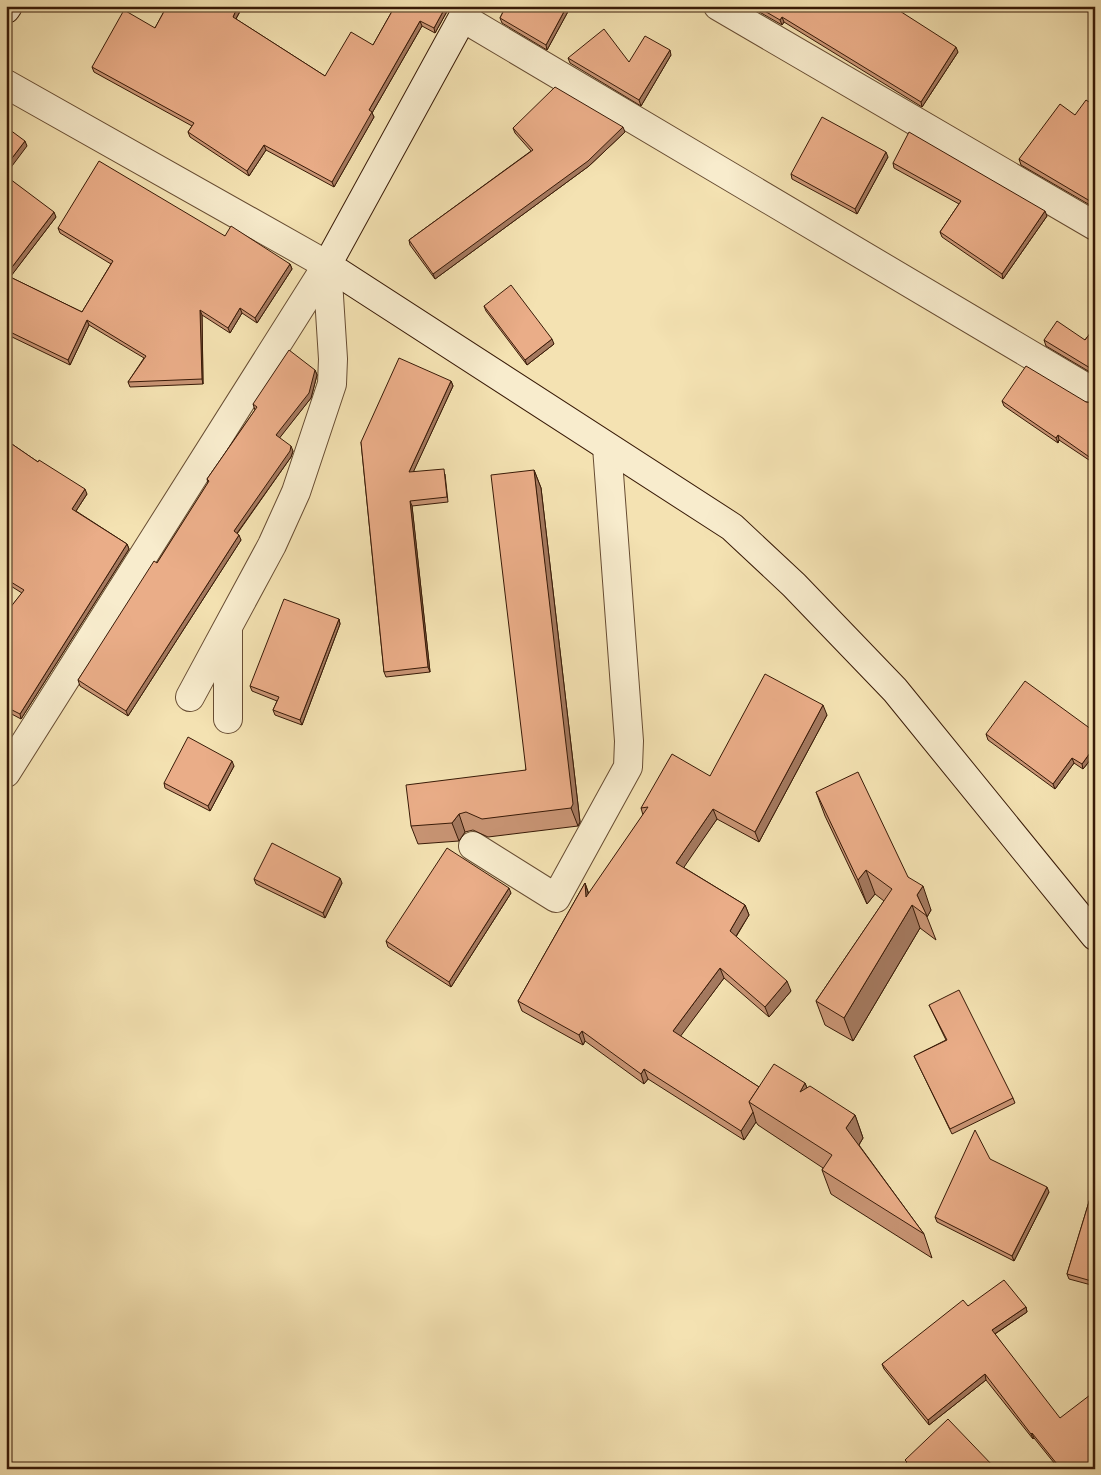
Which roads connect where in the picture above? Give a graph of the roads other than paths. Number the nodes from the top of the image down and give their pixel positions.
1 (718, 6) edge
2 (466, 12) edge
3 (6, 84) edge
4 (1095, 226) edge
5 (327, 265) junction
6 (1095, 393) edge
7 (607, 447) junction
8 (228, 628) junction
9 (190, 697) dead end
10 (228, 719) dead end
11 (6, 773) edge
12 (473, 846) edge
13 (1095, 936) edge

1 - 4 street
2 - 5 street
2 - 6 street
3 - 5 street
5 - 7 street
5 - 8 street
5 - 11 street
7 - 12 street
7 - 13 street
8 - 9 street
8 - 10 street

